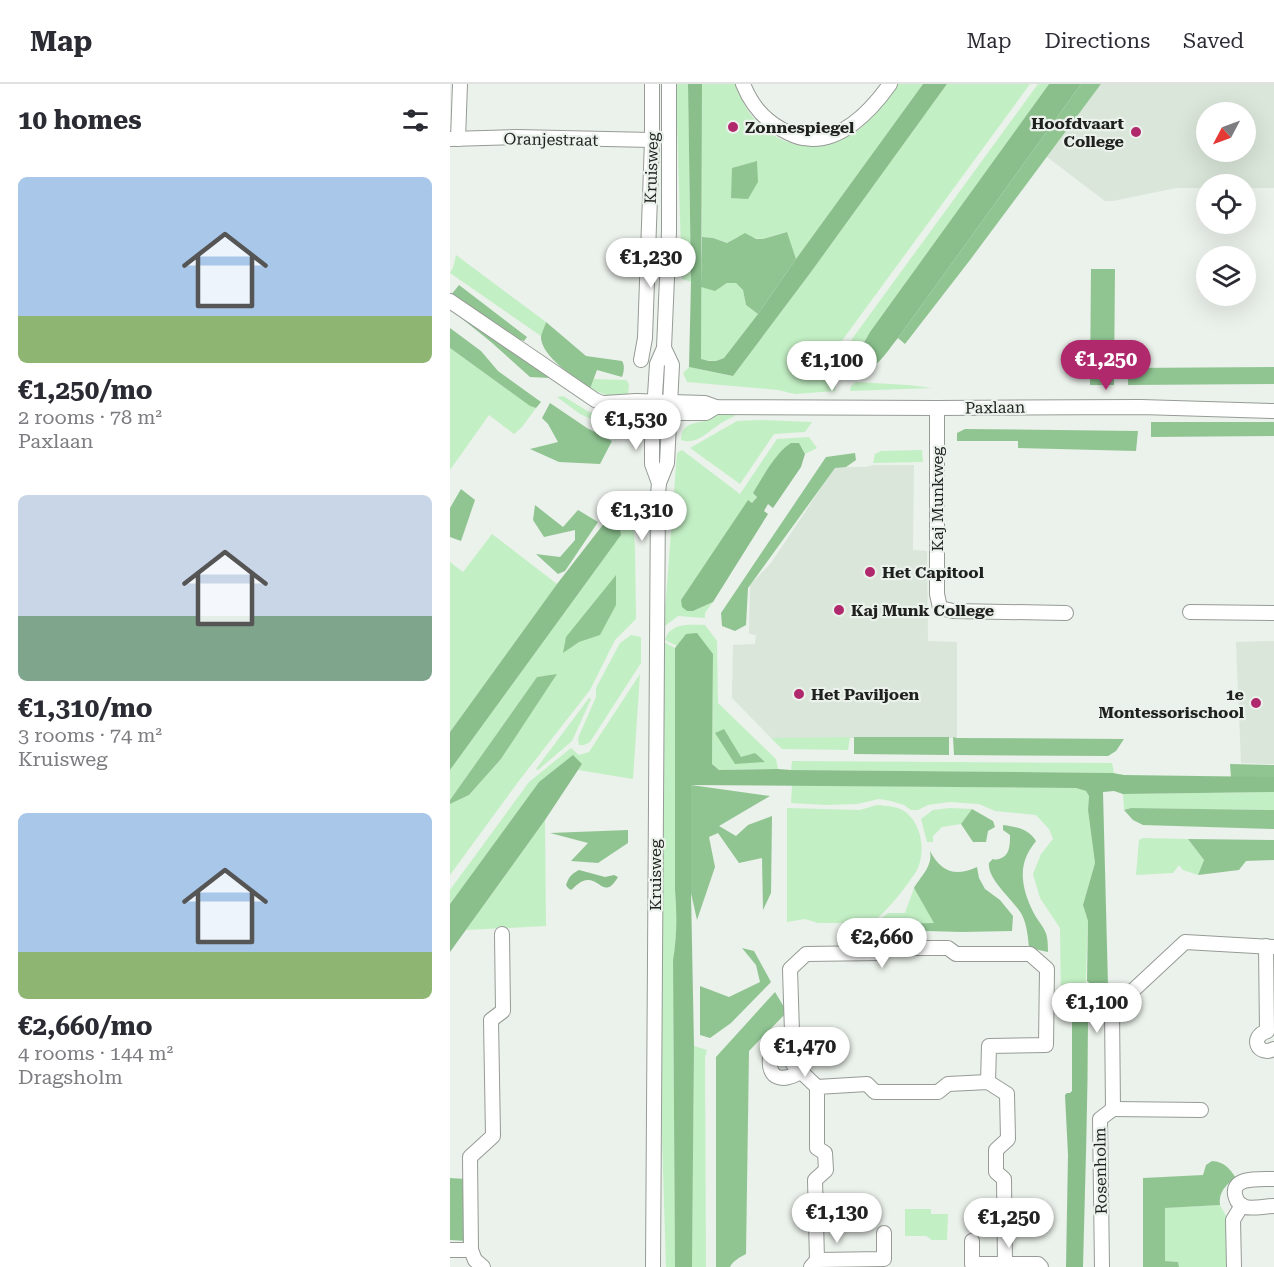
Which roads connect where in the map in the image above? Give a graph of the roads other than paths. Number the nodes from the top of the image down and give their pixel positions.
1 (460, 84) edge
2 (652, 84) edge
3 (669, 84) edge
4 (743, 84) edge
5 (890, 84) edge
6 (454, 139) edge
7 (652, 140) junction
8 (450, 301) edge
9 (664, 348) junction
10 (641, 360) dead end
11 (653, 407) junction
12 (670, 408) junction
13 (938, 408) junction
14 (1274, 411) edge
15 (659, 483) junction
16 (1190, 612) dead end
17 (1066, 613) dead end
18 (1274, 613) edge
19 (502, 934) dead end
20 (1270, 946) edge
21 (1270, 1032) edge
22 (793, 1043) junction
23 (1274, 1049) edge
24 (801, 1072) junction
25 (988, 1082) junction
26 (818, 1087) junction
27 (1113, 1109) junction
28 (1201, 1110) dead end
29 (1274, 1179) edge
30 (1242, 1205) junction
31 (1274, 1206) edge
32 (884, 1233) dead end
33 (972, 1240) dead end
34 (450, 1250) edge
35 (471, 1250) junction
36 (820, 1264) edge
37 (1005, 1264) junction
38 (483, 1267) edge
39 (653, 1267) edge
40 (1041, 1267) edge
41 (1102, 1267) edge
42 (1234, 1267) edge

1 - 6 street
2 - 7 street, Kruisweg
3 - 9 street, Kruisweg
4 - 5 street
6 - 7 street, Oranjestraat
7 - 10 street, Kruisweg
8 - 11 street, Paxlaan
9 - 11 street, Kruisweg
9 - 12 street, Kruisweg
11 - 12 street, Paxlaan
11 - 15 street, Kruisweg
12 - 13 street, Paxlaan
12 - 15 street, Kruisweg
13 - 14 street, Paxlaan
13 - 17 street, Kaj Munkweg
15 - 39 street, Kruisweg
16 - 18 street
19 - 35 street
20 - 21 street, Rosenholm
20 - 27 street, Rosenholm
21 - 23 street, Rosenholm
22 - 24 street
22 - 24 street
22 - 25 street
24 - 26 street
25 - 26 street
25 - 37 street
26 - 36 street
27 - 28 street
27 - 41 street, Rosenholm
29 - 30 street
30 - 31 street
30 - 42 street
32 - 36 street
33 - 37 street
34 - 35 street
35 - 38 street
37 - 40 street

